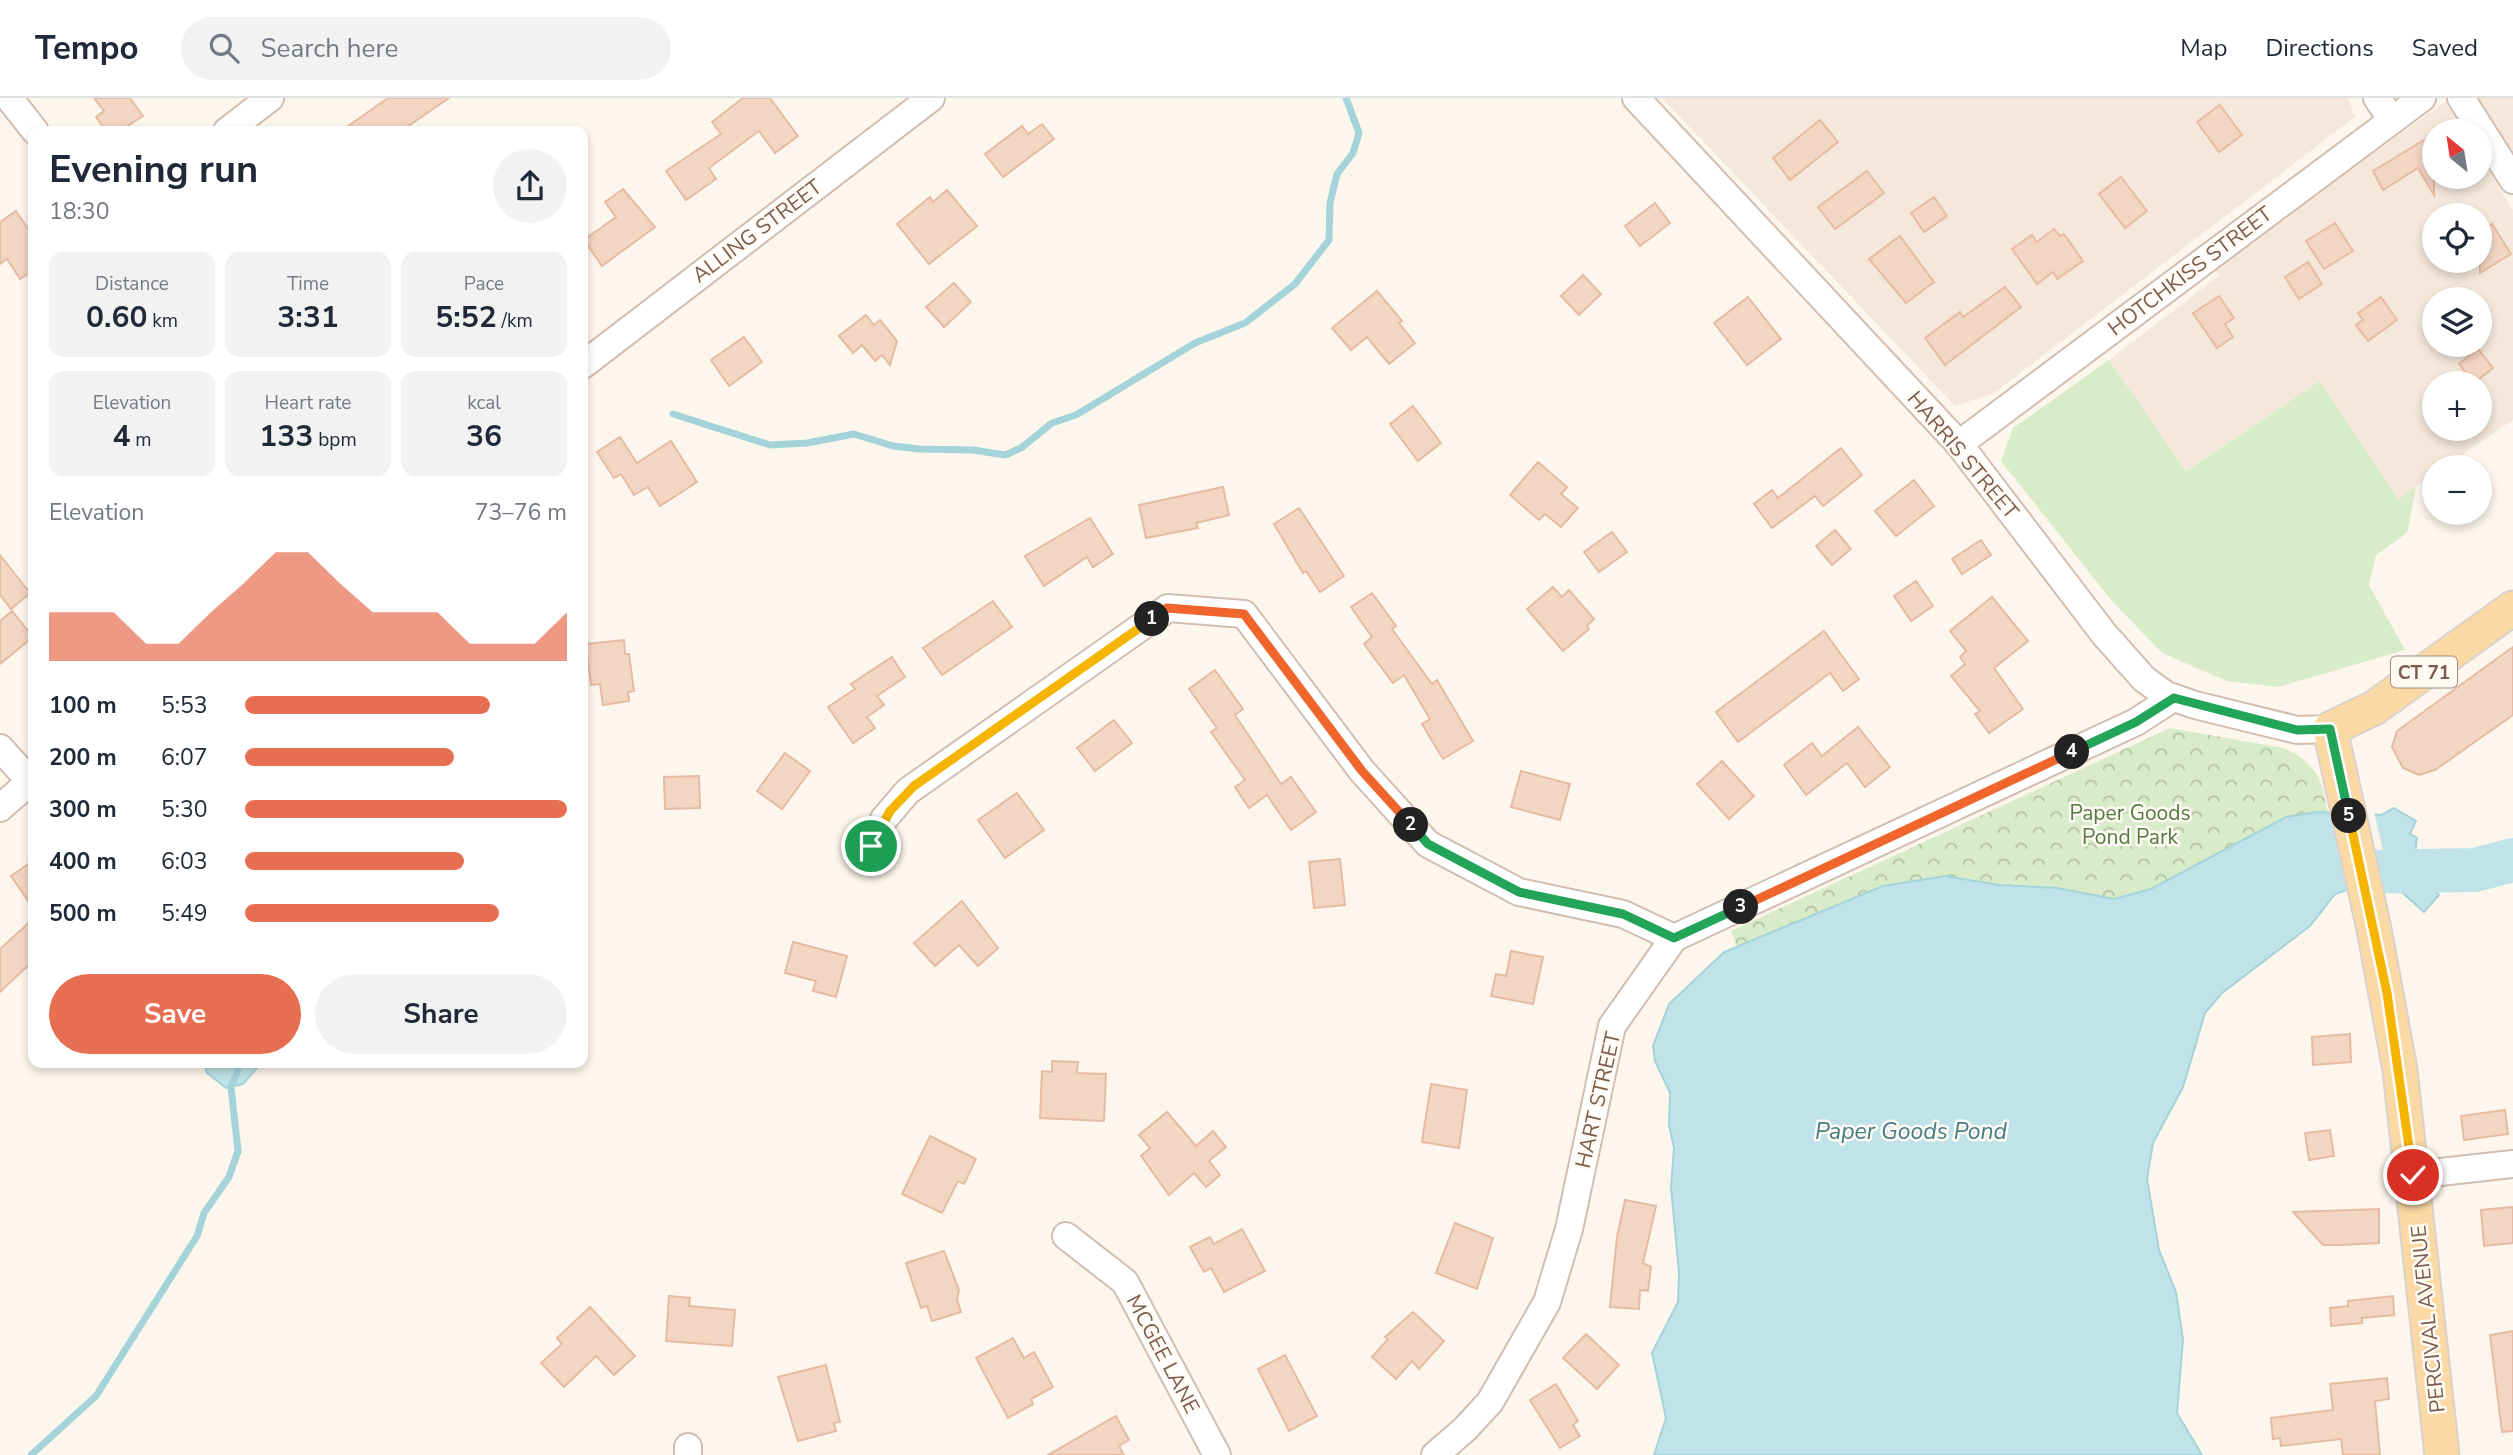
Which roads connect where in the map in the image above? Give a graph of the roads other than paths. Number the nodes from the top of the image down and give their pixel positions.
1 (9, 98) edge
2 (270, 98) edge
3 (931, 98) edge
4 (1636, 98) edge
5 (2377, 98) edge
6 (2421, 98) edge
7 (2461, 98) edge
8 (2392, 120) junction
9 (31, 126) edge
10 (234, 126) edge
11 (2513, 180) edge
12 (588, 361) edge
13 (1959, 444) junction
14 (2513, 608) edge
15 (2174, 698) junction
16 (2330, 729) junction
17 (0, 748) edge
18 (28, 776) edge
19 (28, 784) edge
20 (0, 808) edge
21 (869, 854) dead end
22 (1674, 938) junction
23 (2513, 1164) edge
24 (2413, 1175) junction
25 (1066, 1236) dead end
26 (1217, 1455) edge
27 (1434, 1455) edge
28 (2442, 1455) edge

1 - 9 street
2 - 10 street
3 - 12 street, ALLING STREET
4 - 13 street, HARRIS STREET
5 - 8 street
6 - 8 street, HOTCHKISS STREET
7 - 11 street
8 - 13 street, HOTCHKISS STREET
13 - 15 street, HARRIS STREET
14 - 16 main road, CT 71
15 - 16 street, HARRIS STREET
15 - 22 street, HART STREET
16 - 24 main road, PERCIVAL AVENUE
17 - 18 street
19 - 20 street
21 - 22 street
22 - 27 street, HART STREET
23 - 24 street
24 - 28 main road, PERCIVAL AVENUE
25 - 26 street, MCGEE LANE

